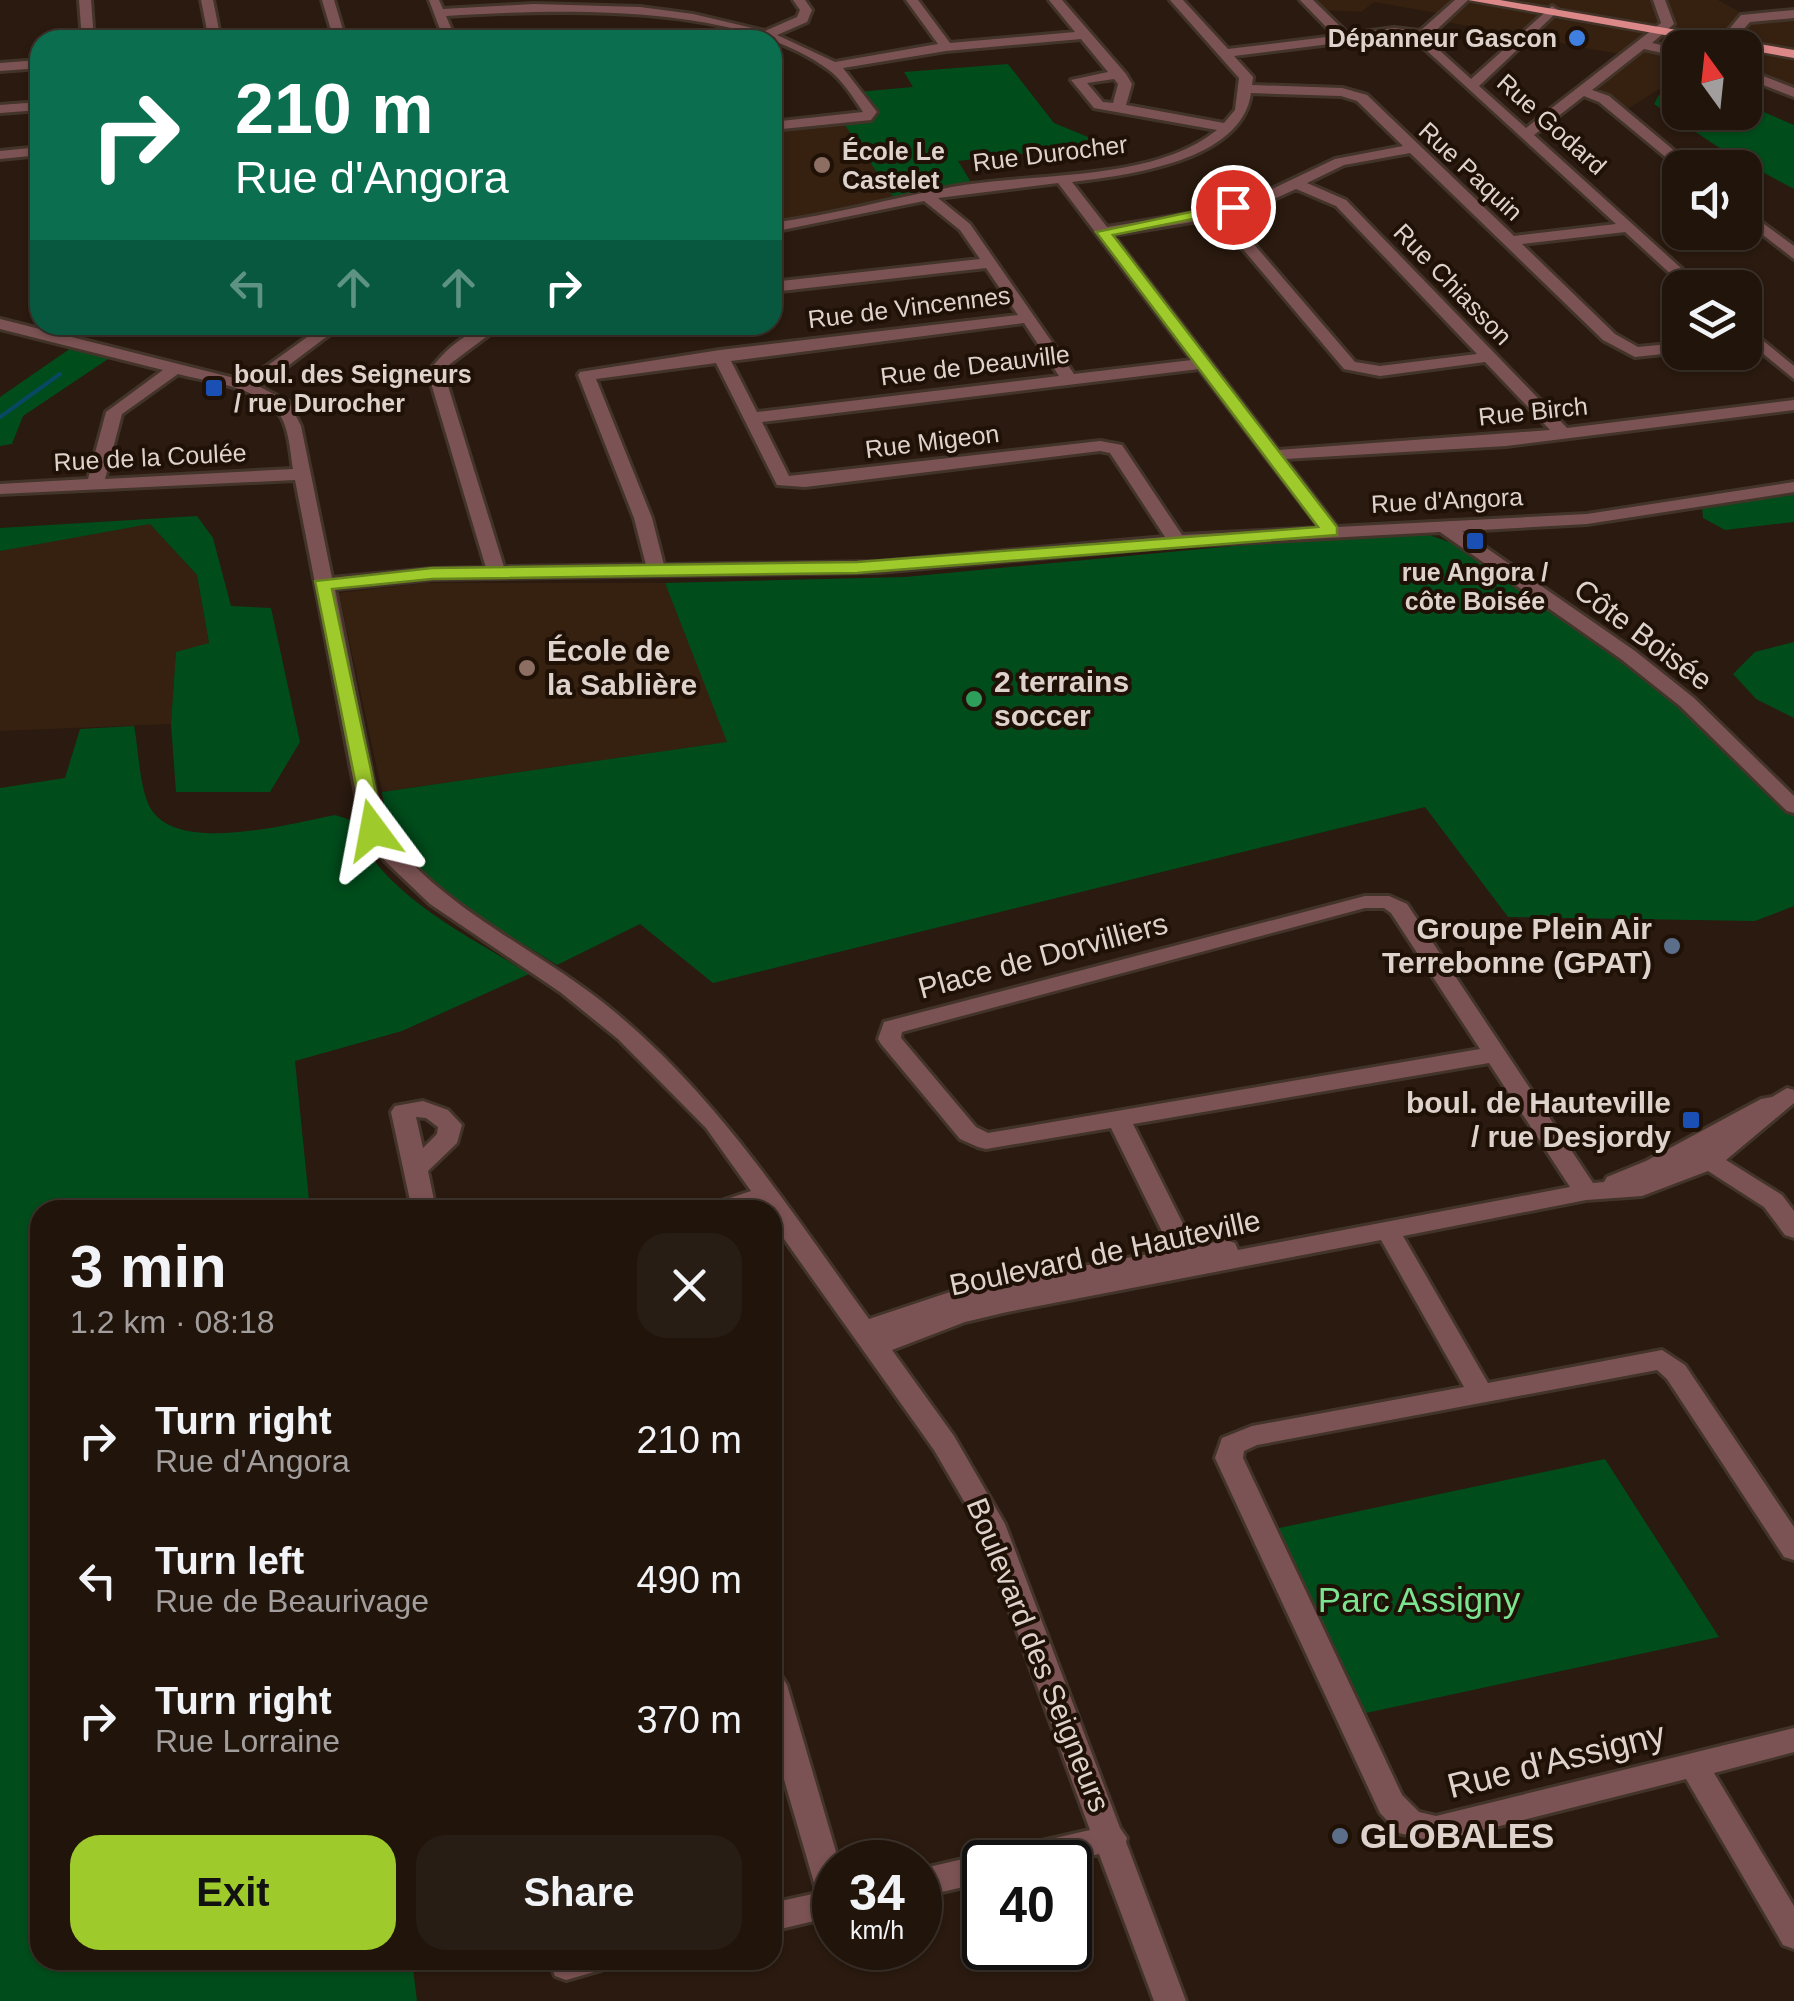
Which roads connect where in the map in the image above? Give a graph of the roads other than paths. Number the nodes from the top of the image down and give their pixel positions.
1 (85, 0) edge
2 (208, 0) edge
3 (328, 0) edge
4 (686, 0) edge
5 (799, 0) edge
6 (912, 0) edge
7 (1055, 0) edge
8 (1176, 0) edge
9 (1306, 0) edge
10 (1462, 0) edge
11 (1474, 0) edge
12 (1512, 0) edge
13 (1660, 0) edge
14 (556, 4) edge
15 (436, 6) edge
16 (1552, 10) junction
17 (1794, 14) edge
18 (680, 17) junction
19 (87, 30) edge
20 (213, 30) edge
21 (337, 30) edge
22 (446, 30) edge
23 (742, 30) edge
24 (777, 30) edge
25 (1662, 30) junction
26 (1735, 30) edge
27 (1419, 34) junction
28 (1084, 35) junction
29 (1346, 38) junction
30 (782, 43) edge
31 (1644, 45) junction
32 (946, 47) junction
33 (1762, 48) edge
34 (1662, 49) edge
35 (1227, 54) junction
36 (1794, 54) edge
37 (30, 65) edge
38 (832, 66) junction
39 (0, 68) edge
40 (1119, 74) junction
41 (1762, 81) edge
42 (1472, 85) junction
43 (1248, 89) junction
44 (1584, 92) junction
45 (1794, 93) edge
46 (30, 107) edge
47 (1118, 108) junction
48 (0, 110) edge
49 (782, 125) edge
50 (1229, 128) junction
51 (1526, 134) junction
52 (1413, 148) junction
53 (1666, 150) edge
54 (30, 153) edge
55 (0, 155) edge
56 (1063, 180) junction
57 (1297, 184) junction
58 (928, 197) junction
59 (1206, 215) junction
60 (782, 226) edge
61 (1628, 227) junction
62 (1762, 228) edge
63 (1104, 232) junction
64 (1512, 241) junction
65 (1794, 254) edge
66 (989, 263) junction
67 (1676, 270) edge
68 (782, 286) edge
69 (1029, 318) junction
70 (0, 324) edge
71 (30, 332) edge
72 (44, 335) edge
73 (319, 335) edge
74 (480, 335) edge
75 (1762, 348) edge
76 (1662, 350) edge
77 (720, 355) junction
78 (1488, 357) junction
79 (1204, 363) junction
80 (176, 368) junction
81 (1794, 374) edge
82 (1069, 378) junction
83 (250, 387) junction
84 (1794, 404) edge
85 (753, 418) junction
86 (1563, 434) junction
87 (1275, 455) junction
88 (302, 474) junction
89 (96, 485) junction
90 (1794, 487) edge
91 (0, 490) edge
92 (1443, 526) junction
93 (1331, 531) junction
94 (1178, 541) junction
95 (656, 570) junction
96 (498, 573) junction
97 (322, 585) junction
98 (1794, 807) edge
99 (1496, 1054) junction
100 (1790, 1093) edge
101 (1119, 1120) junction
102 (1699, 1154) junction
103 (415, 1169) dead end
104 (1595, 1191) junction
105 (766, 1195) junction
106 (422, 1200) edge
107 (751, 1200) edge
108 (770, 1200) edge
109 (782, 1217) edge
110 (1386, 1229) junction
111 (1794, 1229) edge
112 (1189, 1262) junction
113 (871, 1338) junction
114 (1481, 1394) junction
115 (1790, 1537) edge
116 (782, 1719) edge
117 (1794, 1740) edge
118 (1694, 1764) junction
119 (1112, 1838) junction
120 (817, 1840) edge
121 (1092, 1843) edge
122 (812, 1907) edge
123 (782, 1915) edge
124 (1794, 1935) edge
125 (1170, 2001) edge

1 - 19 street
2 - 20 street
3 - 21 street
4 - 18 street
5 - 24 street
6 - 32 street
7 - 28 street
8 - 35 street
9 - 29 street
10 - 27 street
11 - 16 main road
12 - 16 main road
13 - 25 street
14 - 15 street
14 - 18 street
15 - 22 street
16 - 25 main road
16 - 42 street
17 - 26 street
18 - 23 street
25 - 31 street
27 - 29 street
27 - 42 street, Rue Godard
28 - 32 street
28 - 40 street
29 - 35 street
30 - 38 street
31 - 34 street
31 - 44 street
32 - 38 street
33 - 36 main road
35 - 43 street
37 - 39 street
38 - 49 street
40 - 47 street
40 - 47 street
41 - 45 street
42 - 51 street, Rue Godard
43 - 50 street
43 - 52 street, Rue Paquin
44 - 51 street
44 - 53 street
46 - 48 street
47 - 50 street
50 - 56 street, Rue Durocher
51 - 61 street, Rue Godard
52 - 57 street
52 - 64 street, Rue Paquin
54 - 55 street
56 - 58 street, Rue Durocher
56 - 63 street
57 - 59 street
57 - 78 street, Rue Chiasson
58 - 60 street, Rue Durocher
58 - 66 street
59 - 63 street
59 - 78 street
61 - 64 street
61 - 67 street, Rue Godard
62 - 65 street
63 - 79 street
64 - 76 street, Rue Paquin
66 - 68 street
66 - 69 street
69 - 77 street, Rue de Vincennes
69 - 82 street
70 - 71 street, Boulevard des Seigneurs
72 - 80 street, Boulevard des Seigneurs
73 - 83 street
74 - 96 street
75 - 81 street
77 - 85 street, Rue Migeon
77 - 95 street, Rue de Vincennes
78 - 86 street, Rue Chiasson
79 - 82 street, Rue de Deauville
79 - 87 street
80 - 83 street, Boulevard des Seigneurs
80 - 89 street
82 - 85 street, Rue de Deauville
83 - 88 street, Boulevard des Seigneurs
84 - 86 street, Rue Birch
85 - 94 street, Rue Migeon
86 - 87 street, Rue Birch
87 - 93 street
88 - 89 street, Rue de la Coulée
88 - 97 street, Boulevard des Seigneurs
89 - 91 street, Rue de la Coulée
90 - 92 street, Rue d'Angora
92 - 93 street, Rue d'Angora
92 - 98 street, Côte Boisée
93 - 94 street, Rue d'Angora
94 - 95 street, Rue d'Angora
95 - 96 street, Rue d'Angora
96 - 97 street, Rue d'Angora
97 - 105 street, Boulevard des Seigneurs
99 - 101 street, Place de Dorvilliers
99 - 101 street, Place de Dorvilliers
99 - 104 street, Place de Dorvilliers
100 - 102 street, Boulevard de Hauteville
101 - 112 street
102 - 104 street, Boulevard de Hauteville
102 - 111 street
103 - 106 street
104 - 110 street, Boulevard de Hauteville
105 - 107 street
105 - 108 street, Boulevard des Seigneurs
109 - 113 street, Boulevard des Seigneurs
110 - 112 street, Boulevard de Hauteville
110 - 114 street
112 - 113 street, Boulevard de Hauteville
113 - 119 street, Boulevard des Seigneurs
114 - 115 street, Rue d'Assigny
114 - 118 street, Rue d'Assigny
116 - 120 street
117 - 118 street, Rue d'Assigny
118 - 124 street
119 - 121 street
119 - 125 street, Boulevard des Seigneurs
122 - 123 street

